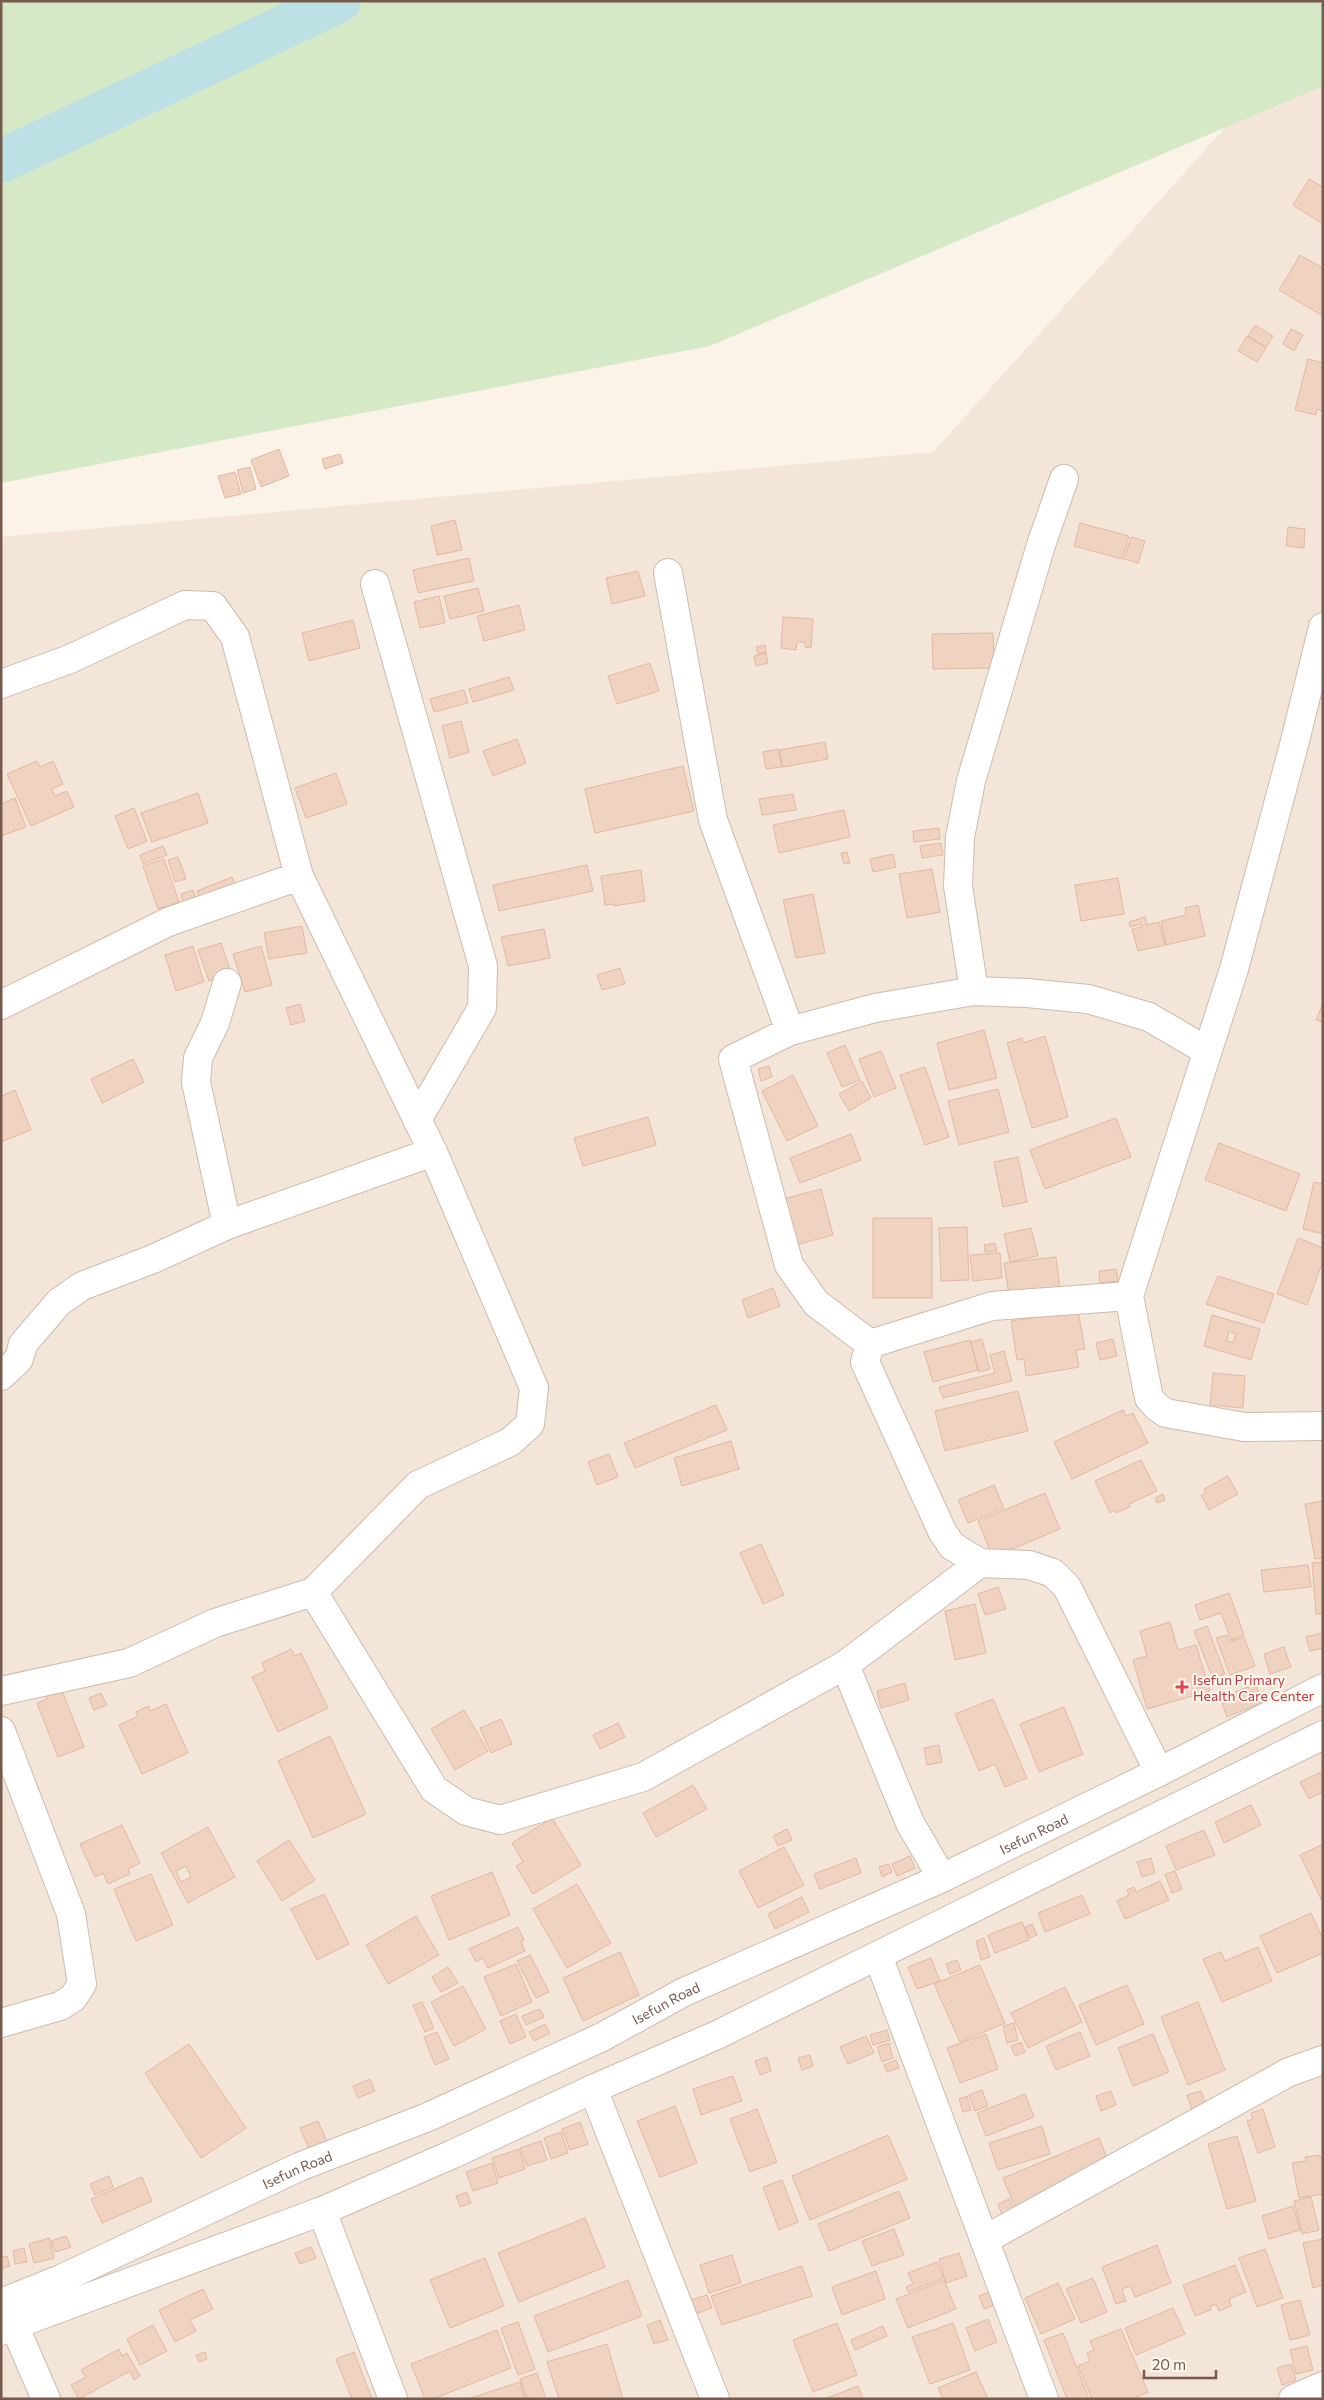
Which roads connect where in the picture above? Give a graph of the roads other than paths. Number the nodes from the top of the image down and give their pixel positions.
1 (1064, 479) dead end
2 (668, 573) dead end
3 (375, 584) dead end
4 (1323, 627) edge
5 (1, 684) edge
6 (298, 876) junction
7 (227, 983) dead end
8 (974, 992) junction
9 (1, 1005) edge
10 (790, 1031) junction
11 (1207, 1051) junction
12 (417, 1120) junction
13 (433, 1152) junction
14 (227, 1225) junction
15 (1129, 1296) junction
16 (870, 1344) junction
17 (1, 1376) edge
18 (1323, 1426) edge
19 (980, 1563) junction
20 (313, 1592) junction
21 (845, 1665) junction
22 (1323, 1688) edge
23 (1, 1691) edge
24 (1, 1732) edge
25 (1323, 1735) edge
26 (1159, 1772) junction
27 (942, 1878) junction
28 (878, 1956) junction
29 (1, 2023) edge
30 (1323, 2060) edge
31 (593, 2088) junction
32 (322, 2211) junction
33 (984, 2240) junction
34 (5, 2320) edge
35 (1323, 2386) edge
36 (46, 2399) edge
37 (393, 2399) edge
38 (715, 2399) edge
39 (1044, 2399) edge
40 (1293, 2399) edge

1 - 8 street
2 - 10 street
3 - 12 street
4 - 11 street
5 - 6 street
6 - 9 street
6 - 12 street
7 - 14 street
8 - 10 street
8 - 11 street
10 - 16 street
11 - 15 street
12 - 13 street
13 - 14 street
13 - 20 street
14 - 17 street
15 - 16 street
15 - 18 street
16 - 19 street
19 - 21 street
19 - 26 street
20 - 21 street
20 - 23 street
21 - 27 street
22 - 26 street, Isefun Road
24 - 29 street
25 - 28 street
26 - 27 street, Isefun Road
27 - 34 street, Isefun Road
28 - 31 street
28 - 33 street
30 - 33 street
31 - 32 street
31 - 38 street
32 - 34 street
32 - 37 street
33 - 39 street
34 - 36 street
35 - 40 street

